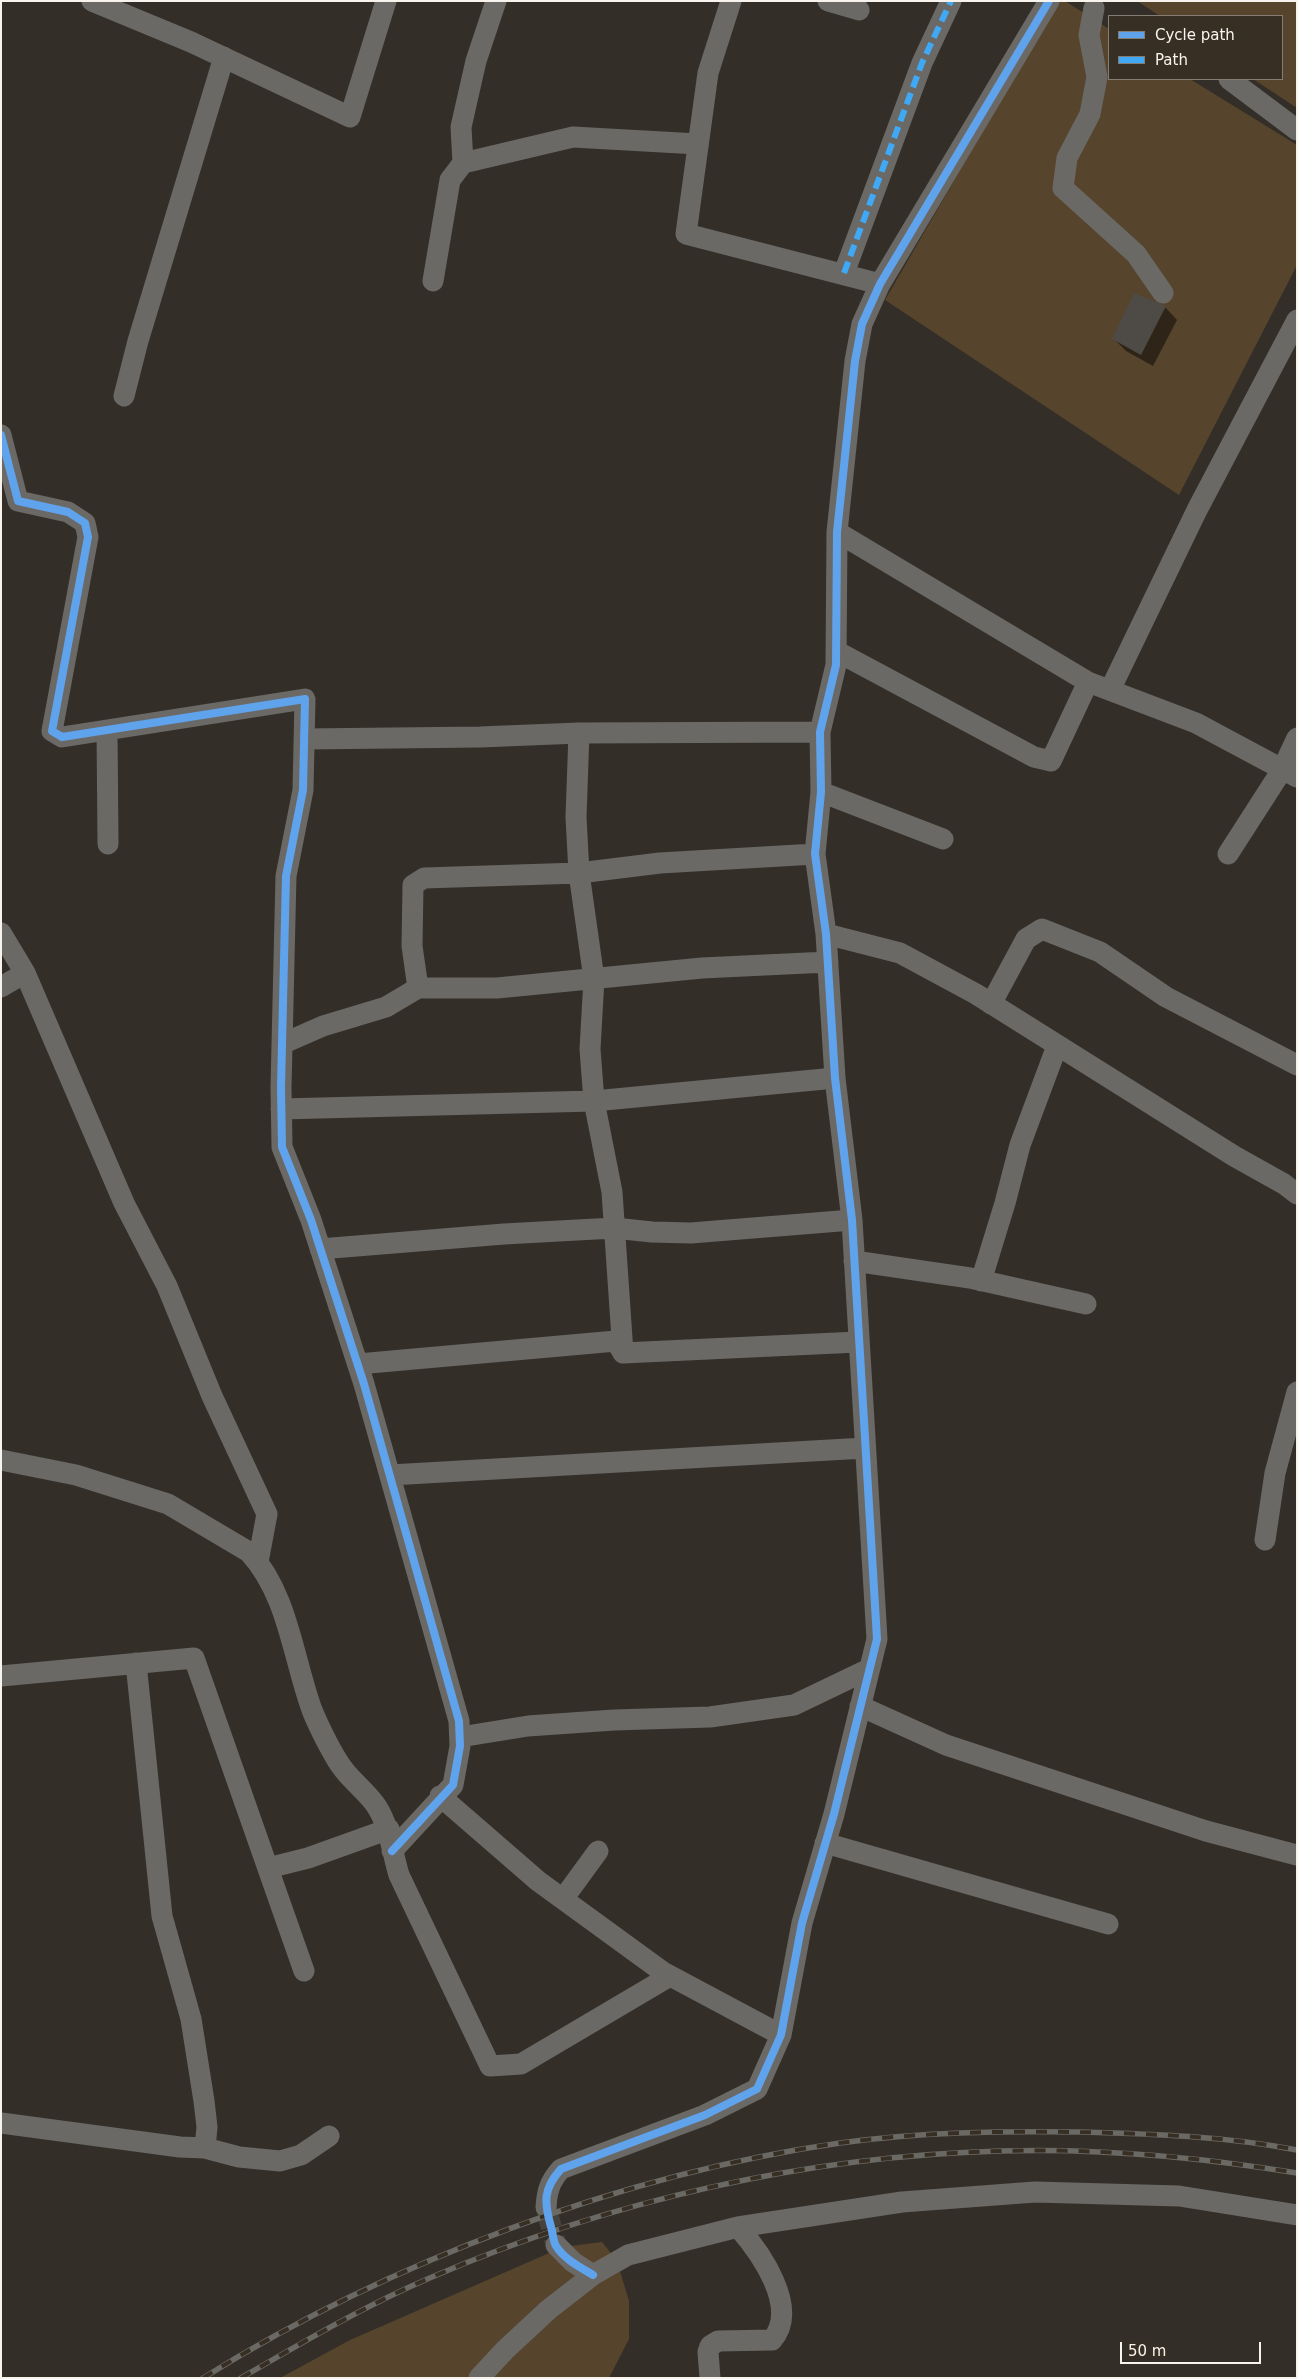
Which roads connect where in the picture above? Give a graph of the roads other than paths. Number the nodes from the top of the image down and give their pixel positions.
1 (92, 1) edge
2 (386, 1) edge
3 (496, 1) edge
4 (731, 1) edge
5 (828, 1) edge
6 (951, 1) edge
7 (1049, 1) edge
8 (1095, 9) edge
9 (859, 10) dead end
10 (224, 57) junction
11 (1230, 80) edge
12 (1297, 130) edge
13 (698, 144) junction
14 (463, 163) junction
15 (844, 273) junction
16 (433, 281) dead end
17 (880, 284) junction
18 (1163, 293) dead end
19 (1297, 320) edge
20 (124, 396) dead end
21 (1, 435) edge
22 (10, 500) edge
23 (837, 532) junction
24 (836, 651) junction
25 (1088, 682) junction
26 (1110, 690) junction
27 (107, 730) junction
28 (820, 732) junction
29 (579, 733) junction
30 (305, 738) junction
31 (1297, 738) edge
32 (1289, 773) edge
33 (821, 792) junction
34 (943, 839) dead end
35 (108, 844) dead end
36 (815, 854) junction
37 (1228, 854) dead end
38 (579, 872) junction
39 (1, 933) edge
40 (826, 934) junction
41 (828, 962) junction
42 (25, 973) junction
43 (594, 979) junction
44 (1, 987) edge
45 (418, 988) junction
46 (991, 1004) junction
47 (282, 1044) junction
48 (1057, 1046) junction
49 (1297, 1065) edge
50 (835, 1078) junction
51 (594, 1101) junction
52 (281, 1109) junction
53 (1297, 1194) edge
54 (852, 1220) junction
55 (614, 1228) junction
56 (320, 1249) junction
57 (854, 1261) junction
58 (981, 1280) junction
59 (1086, 1304) dead end
60 (858, 1342) junction
61 (623, 1353) junction
62 (358, 1364) junction
63 (1297, 1392) edge
64 (865, 1448) junction
65 (1, 1460) edge
66 (390, 1474) junction
67 (1265, 1540) dead end
68 (258, 1562) junction
69 (136, 1663) junction
70 (869, 1669) junction
71 (1, 1676) edge
72 (860, 1706) junction
73 (460, 1736) junction
74 (440, 1796) junction
75 (389, 1829) junction
76 (825, 1843) junction
77 (392, 1851) junction
78 (598, 1851) dead end
79 (1297, 1855) edge
80 (268, 1868) junction
81 (563, 1899) junction
82 (1108, 1924) dead end
83 (304, 1971) dead end
84 (670, 1976) junction
85 (781, 2035) junction
86 (1, 2123) edge
87 (329, 2136) dead end
88 (205, 2148) junction
89 (546, 2207) tunnel mouth
90 (1297, 2215) edge
91 (738, 2227) junction
92 (556, 2245) tunnel mouth
93 (593, 2274) junction
94 (479, 2378) edge
95 (710, 2378) edge

1 - 10 street
2 - 10 street
3 - 14 street
4 - 13 street
5 - 9 street
6 - 15 street
7 - 17 street
8 - 18 street
10 - 20 street
11 - 12 street
13 - 14 street
13 - 15 street
14 - 16 street
15 - 17 street
17 - 23 street
19 - 26 street
21 - 22 street
22 - 27 street
23 - 24 street
23 - 25 street
24 - 25 street
24 - 28 street
25 - 26 street
26 - 32 street
27 - 30 street
27 - 35 street
28 - 29 street
28 - 33 street
29 - 30 street
29 - 38 street
30 - 47 street
31 - 32 street
32 - 37 street
33 - 34 street
33 - 36 street
36 - 38 street
36 - 40 street
38 - 43 street
38 - 45 street
39 - 42 street
40 - 41 street
40 - 46 street
41 - 43 street
41 - 50 street
42 - 44 street
42 - 68 street
43 - 45 street
43 - 51 street
45 - 47 street
46 - 48 street
46 - 49 street
47 - 52 street
48 - 53 street
48 - 58 street
50 - 51 street
50 - 54 street
51 - 52 street
51 - 55 street
52 - 56 street
54 - 55 street
54 - 57 street
55 - 56 street
55 - 61 street
56 - 62 street
57 - 58 street
57 - 60 street
58 - 59 street
60 - 61 street
60 - 64 street
61 - 62 street
62 - 66 street
63 - 67 street
64 - 66 street
64 - 70 street
65 - 68 street
66 - 73 street
68 - 75 street
69 - 71 street
69 - 80 street
69 - 88 street
70 - 72 street
70 - 73 street
72 - 76 street
72 - 79 street
73 - 74 street
74 - 77 street
74 - 81 street
75 - 77 street
75 - 80 street
76 - 82 street
76 - 85 street
77 - 84 street
78 - 81 street
80 - 83 street
81 - 84 street
84 - 85 street
85 - 89 street
86 - 88 street
87 - 88 street
90 - 91 street
91 - 93 street
91 - 95 street
92 - 93 street
93 - 94 street

